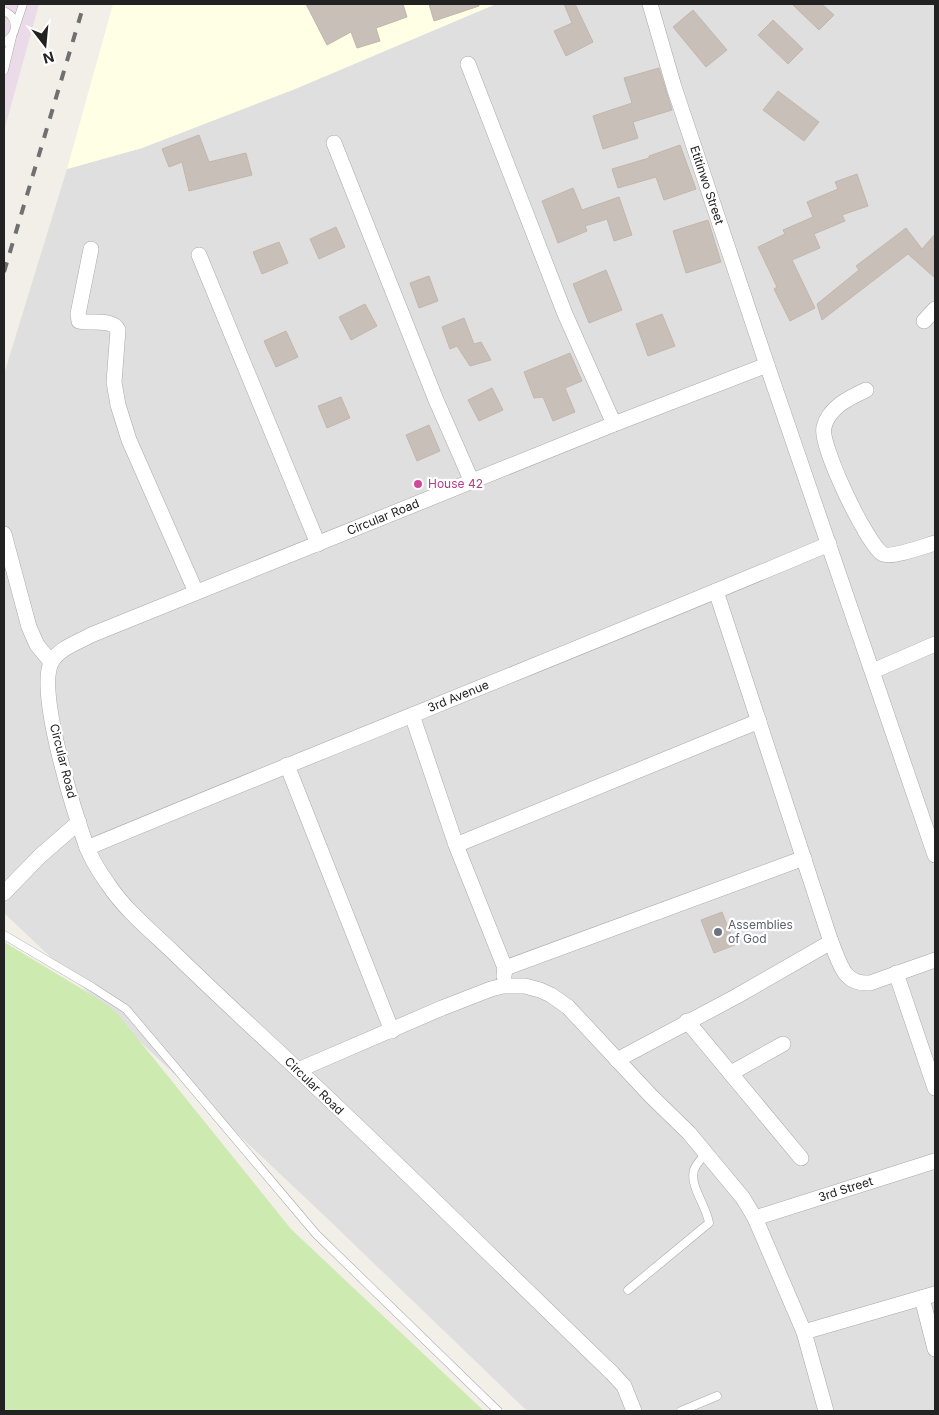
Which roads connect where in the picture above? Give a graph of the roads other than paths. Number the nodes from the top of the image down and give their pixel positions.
1 (8, 4) edge
2 (23, 4) edge
3 (650, 4) edge
4 (5, 12) edge
5 (16, 28) junction
6 (12, 37) junction
7 (4, 42) edge
8 (468, 64) dead end
9 (4, 70) edge
10 (334, 143) dead end
11 (91, 248) dead end
12 (199, 255) dead end
13 (935, 309) edge
14 (924, 322) dead end
15 (767, 365) junction
16 (866, 390) dead end
17 (614, 424) junction
18 (472, 482) junction
19 (4, 534) edge
20 (935, 543) edge
21 (318, 544) junction
22 (828, 544) junction
23 (716, 591) junction
24 (196, 592) junction
25 (935, 644) edge
26 (51, 662) junction
27 (873, 671) junction
28 (412, 714) junction
29 (759, 721) junction
30 (287, 765) junction
31 (79, 822) junction
32 (456, 845) junction
33 (87, 848) junction
34 (935, 855) edge
35 (804, 858) junction
36 (4, 893) edge
37 (4, 935) edge
38 (831, 942) junction
39 (935, 960) edge
40 (505, 968) junction
41 (896, 973) junction
42 (503, 986) junction
43 (688, 1021) junction
44 (392, 1031) junction
45 (783, 1044) dead end
46 (617, 1060) junction
47 (298, 1070) junction
48 (731, 1073) junction
49 (935, 1088) edge
50 (706, 1153) junction
51 (801, 1158) dead end
52 (935, 1161) edge
53 (755, 1218) junction
54 (628, 1290) dead end
55 (929, 1296) edge
56 (804, 1332) junction
57 (935, 1348) edge
58 (717, 1396) dead end
59 (498, 1411) edge
60 (634, 1411) edge
61 (681, 1411) edge
62 (826, 1411) edge

1 - 4 lane
2 - 5 lane
3 - 15 street, Etitinwo Street
4 - 5 lane
5 - 6 lane
6 - 7 lane
6 - 9 lane
8 - 17 street
10 - 18 street
11 - 24 street
12 - 21 street
13 - 14 street
15 - 17 street, Circular Road
15 - 22 street, Etitinwo Street
16 - 20 street
17 - 18 street, Circular Road
18 - 21 street, Circular Road
19 - 26 street
21 - 24 street, Circular Road
22 - 23 street, 3rd Avenue
22 - 27 street, Etitinwo Street
23 - 28 street, 3rd Avenue
23 - 29 street
24 - 26 street, Circular Road
25 - 27 street
26 - 31 street, Circular Road
27 - 34 street, Etitinwo Street
28 - 30 street, 3rd Avenue
28 - 32 street
29 - 32 street
29 - 35 street
30 - 33 street, 3rd Avenue
30 - 44 street
31 - 33 street, Circular Road
31 - 36 street
32 - 40 street
33 - 47 street, Circular Road
35 - 38 street
35 - 40 street
37 - 59 lane
38 - 41 street
38 - 43 street
39 - 41 street
40 - 42 street
41 - 49 street
42 - 44 street
42 - 46 street
43 - 46 street
43 - 48 street
44 - 47 street
45 - 48 street
46 - 50 street
47 - 60 street, Circular Road
48 - 51 street
50 - 53 street
50 - 54 lane
52 - 53 street, 3rd Street
53 - 56 street
55 - 56 street
55 - 57 street
56 - 62 street
58 - 61 lane

